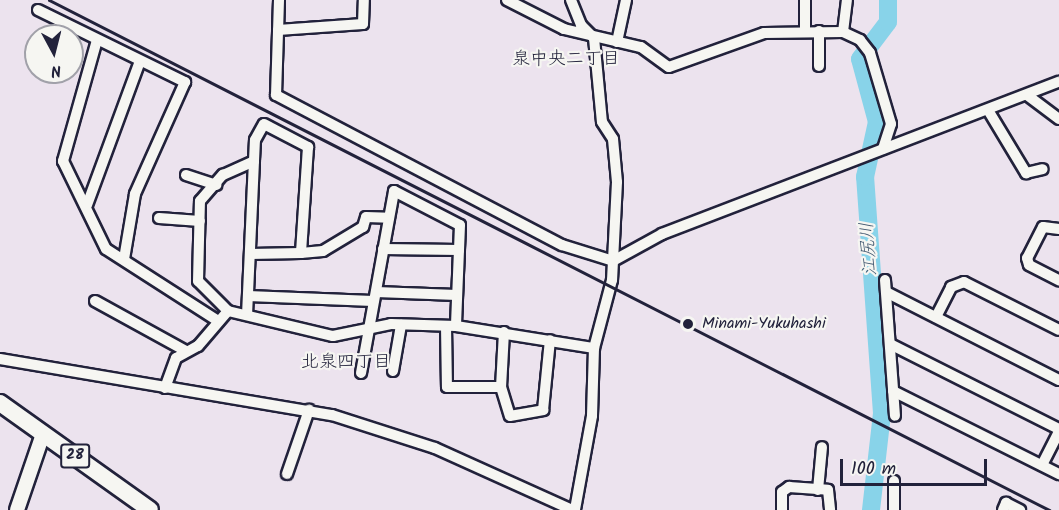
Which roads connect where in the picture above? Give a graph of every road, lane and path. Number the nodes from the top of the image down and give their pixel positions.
1 (279, 0) edge
2 (363, 0) edge
3 (507, 0) edge
4 (570, 0) edge
5 (626, 0) edge
6 (805, 0) edge
7 (846, 0) edge
8 (38, 10) dead end
9 (278, 30) junction
10 (819, 31) junction
11 (805, 32) junction
12 (843, 33) junction
13 (594, 38) junction
14 (97, 40) junction
15 (617, 42) junction
16 (140, 61) junction
17 (819, 66) dead end
18 (1059, 82) edge
19 (1027, 95) junction
20 (988, 110) junction
21 (1059, 119) edge
22 (883, 149) junction
23 (254, 161) junction
24 (1043, 169) dead end
25 (186, 175) dead end
26 (216, 185) junction
27 (87, 205) junction
28 (159, 218) dead end
29 (389, 218) junction
30 (200, 221) junction
31 (1059, 229) edge
32 (383, 249) junction
33 (459, 250) junction
34 (250, 254) junction
35 (301, 254) junction
36 (124, 259) junction
37 (614, 261) junction
38 (885, 280) dead end
39 (1059, 280) edge
40 (886, 292) junction
41 (457, 295) junction
42 (248, 296) junction
43 (374, 297) junction
44 (95, 301) dead end
45 (228, 310) junction
46 (247, 315) junction
47 (936, 317) junction
48 (215, 320) junction
49 (401, 325) junction
50 (451, 326) junction
51 (370, 327) junction
52 (1059, 330) edge
53 (504, 332) junction
54 (550, 340) junction
55 (890, 344) junction
56 (594, 348) junction
57 (186, 351) junction
58 (0, 359) edge
59 (393, 371) dead end
60 (362, 374) dead end
61 (1059, 380) edge
62 (501, 387) junction
63 (165, 388) junction
64 (893, 391) junction
65 (0, 403) edge
66 (309, 410) junction
67 (895, 416) dead end
68 (1059, 430) edge
69 (43, 434) junction
70 (822, 447) dead end
71 (1042, 465) junction
72 (287, 474) dead end
73 (1059, 474) edge
74 (894, 482) dead end
75 (818, 490) junction
76 (17, 510) edge
77 (150, 510) edge
78 (574, 510) edge
79 (782, 510) edge
80 (830, 510) edge
81 (894, 510) edge
82 (1003, 510) edge
83 (1020, 510) edge

1 - 9 street
2 - 9 street
3 - 13 street
4 - 13 street
5 - 15 street
6 - 11 street
7 - 12 street
8 - 14 street
9 - 37 street
10 - 11 street
10 - 12 street
10 - 17 street
11 - 15 street
12 - 22 street
13 - 15 street
13 - 37 street
14 - 16 street
14 - 27 street
16 - 27 street
16 - 36 street
18 - 19 street
19 - 20 street
19 - 21 street
20 - 22 street
20 - 24 street
22 - 37 street
23 - 26 street
23 - 34 street
23 - 35 street
25 - 26 street
26 - 30 street
27 - 36 street
28 - 30 street
29 - 32 street
29 - 33 street
29 - 35 street
30 - 45 street
31 - 39 street
32 - 33 street
32 - 43 street
33 - 41 street
34 - 35 street
34 - 42 street
36 - 48 street
37 - 56 street
38 - 40 street
40 - 47 street
40 - 55 street
41 - 43 street
41 - 50 street
42 - 43 street
42 - 46 street
43 - 51 street
44 - 57 street
45 - 46 street
45 - 48 street
46 - 51 street
47 - 52 street
47 - 61 street
48 - 57 street
49 - 50 street
49 - 51 street
49 - 59 street
50 - 53 street
50 - 62 street
51 - 60 street
53 - 54 street
53 - 62 street
54 - 56 street
54 - 62 street
55 - 64 street
55 - 68 street
56 - 78 street
57 - 63 street
58 - 63 street
63 - 66 street
64 - 67 street
64 - 71 street
65 - 69 main road, 28
66 - 72 street
66 - 78 street
68 - 71 street
69 - 76 street
69 - 77 main road, 28
70 - 75 street
71 - 73 street
74 - 81 street
75 - 79 street
75 - 80 street
82 - 83 street

